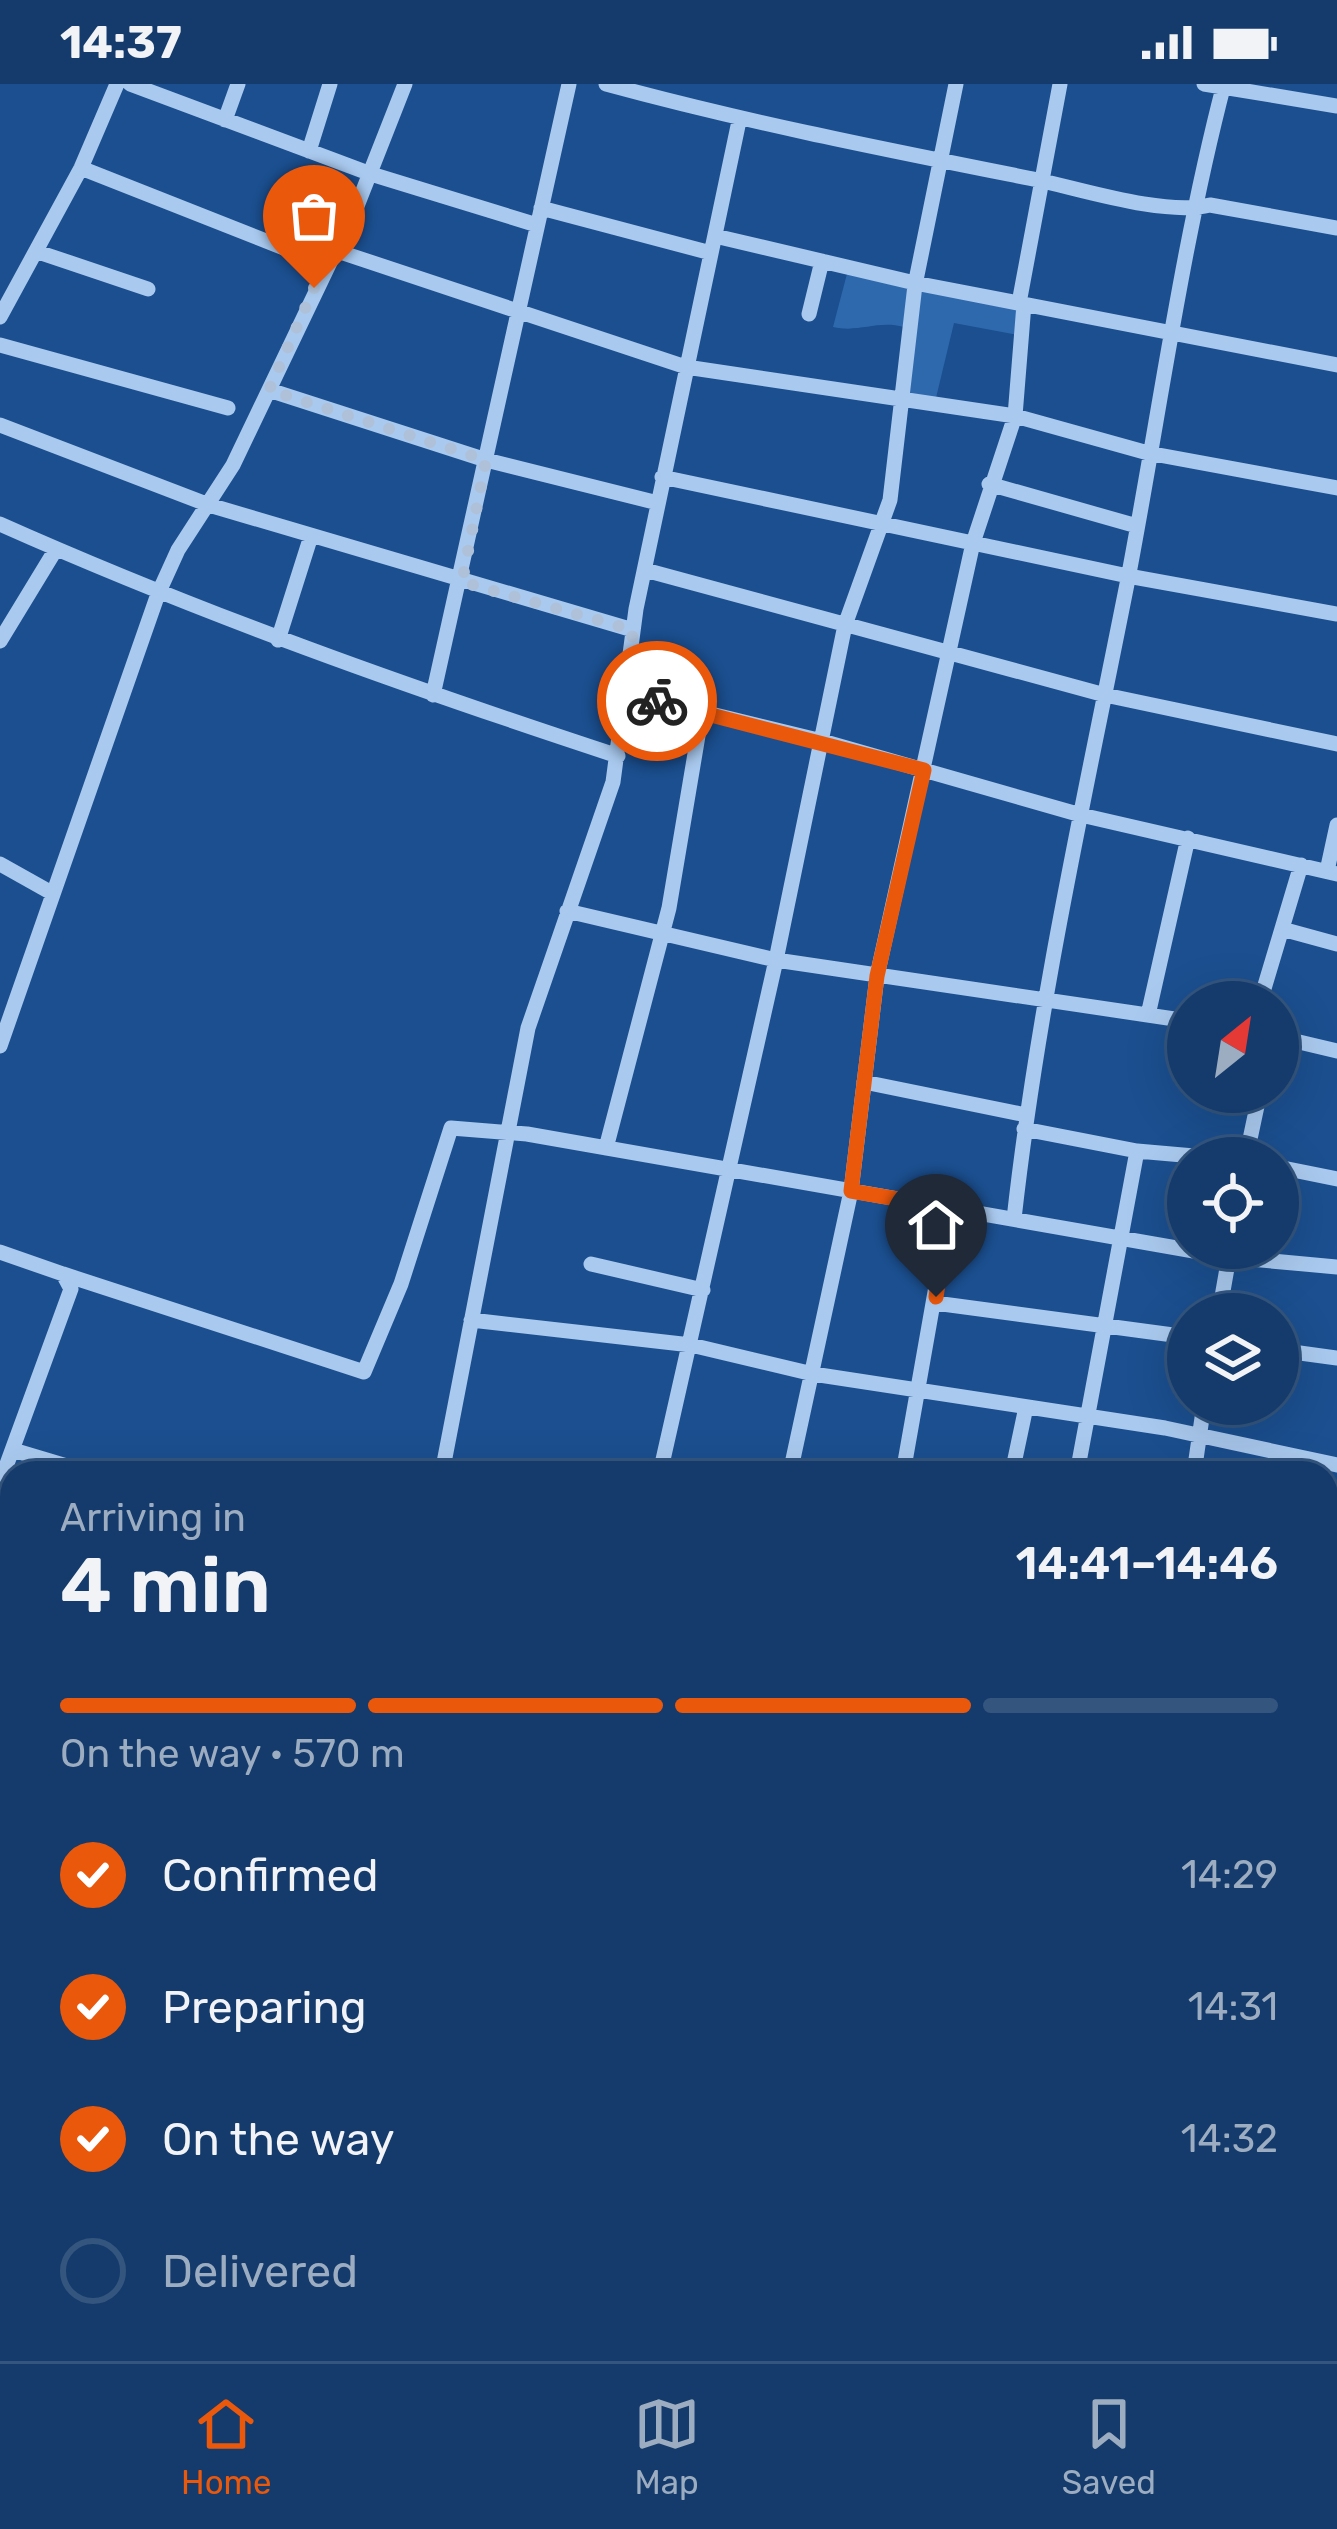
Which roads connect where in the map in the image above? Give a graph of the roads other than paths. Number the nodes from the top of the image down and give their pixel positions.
1 (117, 84) edge
2 (130, 84) edge
3 (238, 84) edge
4 (330, 84) edge
5 (385, 84) edge
6 (569, 84) edge
7 (606, 84) edge
8 (956, 84) edge
9 (1060, 84) edge
10 (1204, 84) edge
11 (1224, 86) edge
12 (404, 87) edge
13 (1337, 106) edge
14 (225, 119) junction
15 (739, 121) junction
16 (309, 151) junction
17 (941, 161) junction
18 (80, 168) junction
19 (371, 174) junction
20 (1038, 181) junction
21 (1195, 209) junction
22 (539, 217) junction
23 (1337, 228) edge
24 (713, 244) junction
25 (38, 252) junction
26 (330, 258) junction
27 (822, 261) junction
28 (915, 283) junction
29 (148, 290) dead end
30 (1021, 304) junction
31 (517, 313) junction
32 (809, 314) dead end
33 (0, 317) edge
34 (1170, 333) junction
35 (0, 345) edge
36 (1337, 365) edge
37 (686, 367) junction
38 (269, 390) junction
39 (904, 402) junction
40 (228, 408) dead end
41 (1015, 416) junction
42 (0, 425) edge
43 (1148, 453) junction
44 (486, 460) junction
45 (662, 477) junction
46 (988, 484) junction
47 (1337, 488) edge
48 (658, 503) junction
49 (209, 505) junction
50 (0, 524) edge
51 (885, 524) junction
52 (1136, 526) junction
53 (311, 536) junction
54 (973, 543) junction
55 (56, 549) junction
56 (645, 570) junction
57 (1128, 576) junction
58 (462, 582) junction
59 (158, 595) junction
60 (1337, 614) edge
61 (844, 625) junction
62 (633, 630) junction
63 (278, 640) junction
64 (0, 641) edge
65 (947, 654) junction
66 (626, 693) junction
67 (433, 695) junction
68 (1105, 695) junction
69 (702, 712) junction
70 (822, 741) junction
71 (1337, 744) edge
72 (618, 756) junction
73 (924, 770) junction
74 (1081, 815) junction
75 (1337, 825) edge
76 (1188, 838) junction
77 (0, 864) edge
78 (1301, 865) junction
79 (1332, 873) edge
80 (50, 892) junction
81 (567, 910) junction
82 (1282, 929) junction
83 (659, 932) junction
84 (1337, 944) edge
85 (776, 960) junction
86 (877, 976) junction
87 (1266, 981) edge
88 (1041, 1003) junction
89 (1148, 1015) junction
90 (1167, 1018) edge
91 (1299, 1042) edge
92 (0, 1046) edge
93 (1337, 1051) edge
94 (864, 1082) junction
95 (1025, 1122) junction
96 (506, 1135) junction
97 (606, 1148) junction
98 (1137, 1151) junction
99 (1167, 1154) edge
100 (729, 1170) junction
101 (1299, 1171) edge
102 (1337, 1179) edge
103 (851, 1191) junction
104 (950, 1208) junction
105 (1014, 1219) junction
106 (1123, 1239) junction
107 (1167, 1244) edge
108 (0, 1252) edge
109 (1299, 1262) edge
110 (591, 1264) dead end
111 (1337, 1267) edge
112 (63, 1274) junction
113 (703, 1290) junction
114 (934, 1304) junction
115 (471, 1320) junction
116 (1106, 1326) junction
117 (1167, 1334) edge
118 (691, 1346) junction
119 (1299, 1352) edge
120 (1337, 1358) edge
121 (813, 1374) junction
122 (916, 1388) junction
123 (1026, 1407) junction
124 (1088, 1416) junction
125 (1201, 1425) edge
126 (1199, 1436) junction
127 (13, 1450) junction
128 (9, 1461) edge
129 (50, 1461) edge
130 (444, 1461) edge
131 (663, 1461) edge
132 (793, 1461) edge
133 (905, 1461) edge
134 (1015, 1461) edge
135 (1079, 1461) edge
136 (1196, 1461) edge
137 (1288, 1461) edge

1 - 18 street
2 - 14 street
3 - 14 street
4 - 16 street
5 - 12 street
6 - 22 street
7 - 15 street
8 - 17 street
9 - 20 street
10 - 11 street
11 - 13 street
11 - 21 street
12 - 19 street
14 - 16 street
15 - 17 street
15 - 24 street
16 - 19 street
17 - 20 street
17 - 28 street
18 - 25 street
18 - 26 street
19 - 22 street
19 - 26 street
20 - 21 street
20 - 30 street
21 - 23 street
21 - 34 street
22 - 24 street
22 - 31 street
24 - 27 street
24 - 37 street
25 - 29 street
25 - 33 street
26 - 31 street
26 - 38 street
27 - 28 street
27 - 32 street
28 - 30 street
28 - 39 street
30 - 34 street
30 - 41 street
31 - 37 street
31 - 44 street
34 - 36 street
34 - 43 street
35 - 40 street
37 - 39 street
37 - 45 street
38 - 44 street
38 - 49 street
39 - 41 street
39 - 51 street
41 - 43 street
41 - 46 street
42 - 49 street
43 - 47 street
43 - 52 street
44 - 48 street
44 - 58 street
45 - 48 street
45 - 51 street
46 - 52 street
46 - 54 street
48 - 56 street
49 - 53 street
49 - 59 street
50 - 55 street
51 - 54 street
51 - 61 street
52 - 57 street
53 - 58 street
53 - 63 street
54 - 57 street
54 - 65 street
55 - 59 street
55 - 64 street
56 - 61 street
56 - 62 street
57 - 60 street
57 - 68 street
58 - 62 street
58 - 67 street
59 - 63 street
59 - 80 street
61 - 65 street
61 - 70 street
62 - 66 street
63 - 67 street
65 - 68 street
65 - 73 street
66 - 69 street
66 - 72 street
67 - 72 street
68 - 71 street
68 - 74 street
69 - 70 street
69 - 83 street
70 - 73 street
70 - 85 street
72 - 81 street
73 - 74 street
73 - 86 street
74 - 76 street
74 - 88 street
75 - 79 street
76 - 78 street
76 - 89 street
77 - 80 street
78 - 79 street
78 - 82 street
80 - 92 street
81 - 83 street
81 - 96 street
82 - 84 street
82 - 87 street
83 - 85 street
83 - 97 street
85 - 86 street
85 - 100 street
86 - 88 street
86 - 94 street
88 - 89 street
88 - 95 street
89 - 90 street
91 - 93 street
94 - 95 street
94 - 103 street
95 - 98 street
95 - 105 street
96 - 97 street
96 - 112 street
96 - 115 street
97 - 100 street
98 - 99 street
98 - 106 street
100 - 103 street
100 - 113 street
101 - 102 street
103 - 104 street
103 - 121 street
104 - 105 street
104 - 114 street
105 - 106 street
106 - 107 street
106 - 116 street
108 - 112 street
109 - 111 street
110 - 113 street
112 - 127 street
113 - 118 street
114 - 116 street
114 - 122 street
115 - 118 street
115 - 130 street
116 - 117 street
116 - 124 street
118 - 121 street
118 - 131 street
119 - 120 street
121 - 122 street
121 - 132 street
122 - 123 street
122 - 133 street
123 - 124 street
123 - 134 street
124 - 126 street
124 - 135 street
125 - 126 street
126 - 136 street
126 - 137 street
127 - 128 street
127 - 129 street

